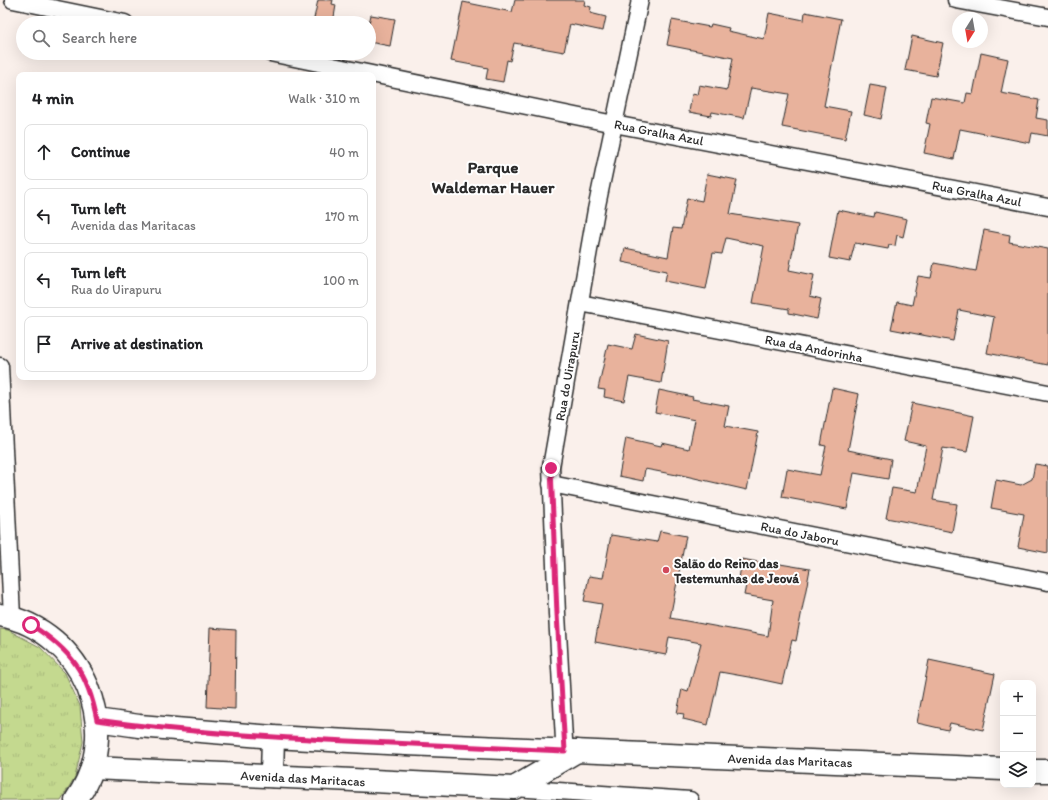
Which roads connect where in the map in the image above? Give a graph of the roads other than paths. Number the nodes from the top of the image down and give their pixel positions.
1 (13, 0) edge
2 (640, 0) edge
3 (956, 0) edge
4 (91, 16) edge
5 (1048, 17) edge
6 (304, 60) edge
7 (362, 72) edge
8 (376, 75) edge
9 (614, 124) junction
10 (1048, 207) edge
11 (580, 303) junction
12 (0, 366) edge
13 (1048, 393) edge
14 (551, 484) junction
15 (1048, 582) edge
16 (6, 616) edge
17 (97, 720) junction
18 (273, 737) junction
19 (569, 753) junction
20 (92, 768) junction
21 (1000, 769) edge
22 (1036, 771) edge
23 (1048, 771) edge
24 (272, 776) junction
25 (514, 788) junction
26 (76, 800) edge
27 (690, 800) edge

1 - 4 street
2 - 9 street, Rua do Uirapuru
3 - 5 street
6 - 7 street, Rua Gralha Azul
8 - 9 street, Rua Gralha Azul
9 - 10 street, Rua Gralha Azul
9 - 11 street, Rua do Uirapuru
11 - 13 street, Rua da Andorinha
11 - 14 street, Rua do Uirapuru
12 - 16 street
14 - 15 street, Rua do Jaboru
14 - 19 street, Rua do Uirapuru
16 - 17 street
17 - 18 street, Avenida das Maritacas
17 - 20 street
18 - 19 street, Avenida das Maritacas
18 - 24 street
19 - 21 street, Avenida das Maritacas
19 - 25 street
20 - 24 street, Avenida das Maritacas
20 - 26 street
22 - 23 street
24 - 25 street, Avenida das Maritacas
25 - 27 street, Avenida das Maritacas

